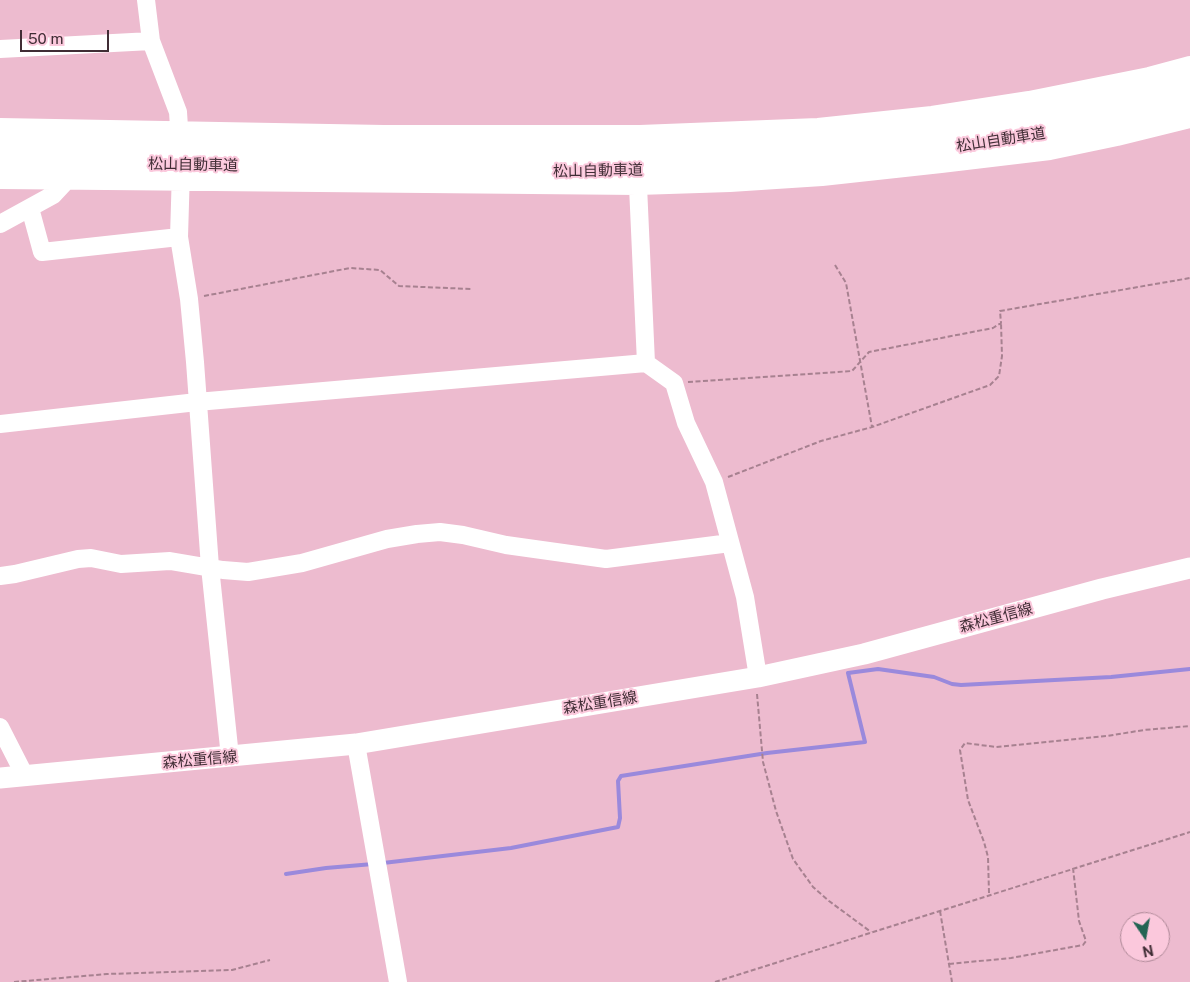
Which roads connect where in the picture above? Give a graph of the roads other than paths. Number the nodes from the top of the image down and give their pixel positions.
1 (146, 0) edge
2 (151, 41) junction
3 (0, 49) edge
4 (1190, 65) edge
5 (1190, 82) edge
6 (1190, 104) edge
7 (1190, 119) edge
8 (0, 127) edge
9 (180, 130) junction
10 (0, 142) edge
11 (0, 163) edge
12 (0, 180) edge
13 (67, 180) junction
14 (182, 182) junction
15 (638, 186) junction
16 (30, 208) junction
17 (0, 224) edge
18 (179, 238) junction
19 (646, 363) junction
20 (197, 402) junction
21 (0, 424) edge
22 (730, 543) junction
23 (210, 567) junction
24 (1190, 568) edge
25 (0, 576) edge
26 (758, 678) junction
27 (0, 727) edge
28 (356, 744) junction
29 (230, 757) junction
30 (25, 776) junction
31 (0, 778) edge
32 (398, 982) edge

1 - 2 street
2 - 3 street
2 - 9 street
4 - 9 street
5 - 10 highway, 松山自動車道
6 - 11 highway, 松山自動車道
7 - 15 street
8 - 9 street
9 - 14 street
12 - 13 street
13 - 14 street
13 - 16 street
14 - 15 street
14 - 18 street
15 - 19 street
16 - 17 street
16 - 18 street
18 - 20 street
19 - 20 street
19 - 22 street
20 - 21 street
20 - 23 street
22 - 23 street
22 - 26 street
23 - 25 street
23 - 29 street
24 - 26 main road, 森松重信線
26 - 28 main road, 森松重信線
27 - 30 street
28 - 29 main road, 森松重信線
28 - 32 street
29 - 30 main road, 森松重信線
30 - 31 main road, 森松重信線

